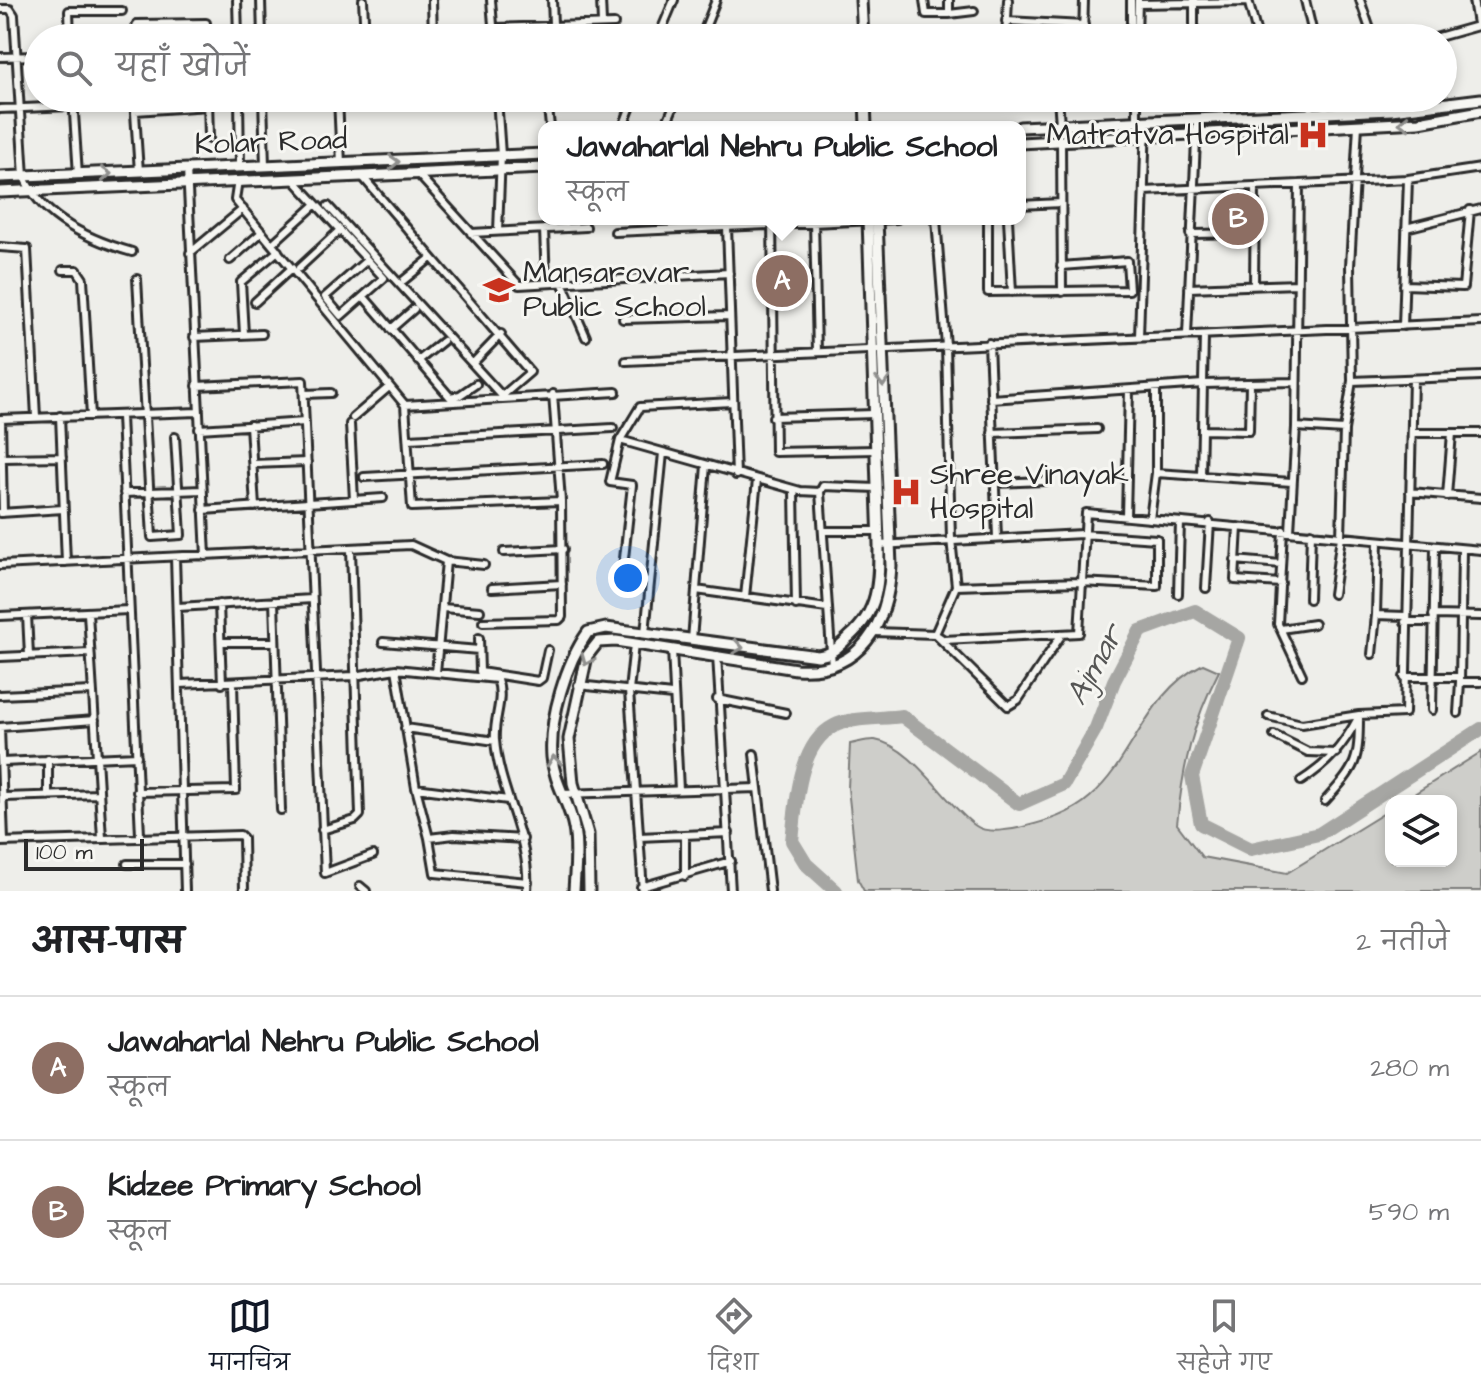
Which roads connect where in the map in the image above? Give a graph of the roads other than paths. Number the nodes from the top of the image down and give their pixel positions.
1 (237, 0) edge
2 (261, 0) edge
3 (363, 0) edge
4 (432, 0) edge
5 (491, 0) edge
6 (552, 0) edge
7 (601, 0) edge
8 (673, 0) edge
9 (716, 0) edge
10 (861, 0) edge
11 (924, 0) edge
12 (949, 0) edge
13 (1008, 0) edge
14 (1084, 0) edge
15 (1131, 0) edge
16 (1305, 0) edge
17 (1370, 0) edge
18 (1473, 0) edge
19 (1248, 1) edge
20 (1360, 1) edge
21 (1138, 2) edge
22 (1194, 2) edge
23 (0, 9) edge
24 (122, 11) dead end
25 (974, 11) dead end
26 (949, 14) junction
27 (1006, 21) joint
28 (602, 23) junction
29 (69, 24) edge
30 (137, 24) edge
31 (206, 24) edge
32 (238, 24) edge
33 (262, 24) edge
34 (364, 24) edge
35 (433, 24) edge
36 (494, 24) edge
37 (553, 24) joint
38 (614, 24) dead end
39 (664, 24) edge
40 (707, 24) edge
41 (862, 24) edge
42 (1064, 24) edge
43 (1084, 24) edge
44 (1131, 24) edge
45 (1137, 24) edge
46 (1194, 24) edge
47 (1254, 24) edge
48 (1311, 24) edge
49 (1368, 24) edge
50 (1479, 24) edge
51 (1457, 31) edge
52 (0, 57) edge
53 (17, 57) junction
54 (24, 57) edge
55 (1481, 99) edge
56 (1457, 102) edge
57 (21, 107) junction
58 (24, 107) edge
59 (0, 109) edge
60 (1481, 111) edge
61 (75, 112) edge
62 (135, 112) edge
63 (209, 112) edge
64 (239, 112) edge
65 (263, 112) edge
66 (339, 112) edge
67 (498, 112) edge
68 (1059, 112) edge
69 (1139, 112) edge
70 (1326, 112) edge
71 (1311, 113) joint
72 (1197, 117) junction
73 (1141, 121) junction
74 (1060, 124) junction
75 (1358, 125) junction
76 (1026, 127) edge
77 (1195, 133) junction
78 (1145, 136) junction
79 (209, 139) dead end
80 (1061, 141) junction
81 (1026, 143) edge
82 (538, 154) edge
83 (501, 155) junction
84 (341, 164) junction
85 (265, 166) junction
86 (240, 167) junction
87 (538, 168) edge
88 (1481, 168) edge
89 (187, 169) junction
90 (500, 170) junction
91 (139, 172) junction
92 (417, 173) junction
93 (78, 175) junction
94 (362, 175) junction
95 (0, 177) edge
96 (24, 177) junction
97 (293, 179) junction
98 (1355, 179) junction
99 (1408, 179) junction
100 (238, 180) junction
101 (187, 184) junction
102 (1299, 184) junction
103 (1255, 186) junction
104 (1192, 189) junction
105 (30, 191) junction
106 (1144, 191) junction
107 (0, 192) edge
108 (1061, 203) junction
109 (316, 204) junction
110 (1026, 205) edge
111 (328, 206) dead end
112 (243, 209) junction
113 (1481, 209) edge
114 (1470, 210) junction
115 (745, 225) edge
116 (772, 225) edge
117 (814, 225) edge
118 (868, 225) edge
119 (877, 225) edge
120 (936, 225) edge
121 (988, 225) edge
122 (1008, 225) edge
123 (586, 227) dead end
124 (727, 227) junction
125 (1406, 228) junction
126 (544, 229) junction
127 (340, 230) junction
128 (498, 231) junction
129 (262, 232) junction
130 (615, 232) dead end
131 (471, 233) junction
132 (1256, 233) junction
133 (1190, 234) junction
134 (272, 244) junction
135 (0, 247) edge
136 (278, 251) junction
137 (132, 252) dead end
138 (190, 253) junction
139 (431, 258) junction
140 (230, 260) dead end
141 (367, 260) junction
142 (1061, 266) junction
143 (295, 268) junction
144 (63, 270) dead end
145 (729, 273) junction
146 (137, 279) dead end
147 (404, 280) dead end
148 (562, 282) junction
149 (546, 283) junction
150 (1298, 284) junction
151 (1254, 285) junction
152 (1404, 285) junction
153 (1189, 288) junction
154 (1012, 292) junction
155 (1062, 292) junction
156 (364, 297) junction
157 (255, 302) dead end
158 (414, 309) dead end
159 (729, 316) junction
160 (623, 319) dead end
161 (1481, 322) edge
162 (1352, 326) junction
163 (1403, 326) junction
164 (1297, 327) junction
165 (391, 329) junction
166 (244, 334) junction
167 (262, 334) dead end
168 (501, 334) junction
169 (1187, 335) junction
170 (1204, 336) junction
171 (194, 337) junction
172 (586, 337) dead end
173 (1139, 337) junction
174 (443, 341) dead end
175 (989, 343) junction
176 (946, 346) junction
177 (877, 350) junction
178 (817, 352) junction
179 (771, 354) junction
180 (732, 355) junction
181 (418, 361) junction
182 (626, 361) dead end
183 (474, 362) junction
184 (1481, 376) edge
185 (1413, 379) junction
186 (1352, 381) junction
187 (1294, 382) junction
188 (476, 384) dead end
189 (1203, 384) junction
190 (1250, 384) junction
191 (197, 386) junction
192 (389, 387) junction
193 (1156, 389) junction
194 (1129, 390) junction
195 (616, 392) dead end
196 (331, 393) dead end
197 (304, 394) junction
198 (553, 394) junction
199 (502, 396) junction
200 (991, 399) junction
201 (732, 402) junction
202 (405, 405) junction
203 (198, 412) junction
204 (874, 414) junction
205 (146, 415) junction
206 (60, 416) junction
207 (91, 416) junction
208 (121, 416) junction
209 (36, 417) junction
210 (773, 417) junction
211 (1, 419) edge
212 (305, 422) junction
213 (250, 425) junction
214 (1296, 427) junction
215 (613, 428) dead end
216 (199, 429) junction
217 (1097, 429) dead end
218 (557, 430) junction
219 (1202, 430) junction
220 (1344, 430) junction
221 (992, 433) junction
222 (1412, 433) junction
223 (1452, 433) junction
224 (1481, 433) edge
225 (175, 437) dead end
226 (409, 439) junction
227 (620, 440) junction
228 (875, 450) junction
229 (663, 453) junction
230 (62, 457) junction
231 (3, 458) junction
232 (307, 462) junction
233 (253, 464) junction
234 (603, 464) dead end
235 (706, 465) junction
236 (559, 467) junction
237 (1156, 473) junction
238 (412, 474) junction
239 (736, 475) junction
240 (1201, 476) junction
241 (364, 477) dead end
242 (757, 480) junction
243 (1045, 481) dead end
244 (1292, 482) junction
245 (996, 483) junction
246 (877, 488) junction
247 (202, 490) junction
248 (794, 490) junction
249 (180, 491) junction
250 (149, 492) junction
251 (820, 492) junction
252 (1410, 492) junction
253 (124, 493) junction
254 (1447, 496) junction
255 (383, 498) dead end
256 (1481, 498) edge
257 (354, 500) junction
258 (561, 501) junction
259 (309, 503) junction
260 (255, 507) junction
261 (63, 509) junction
262 (203, 510) junction
263 (2, 513) edge
264 (1126, 516) junction
265 (1150, 519) junction
266 (1180, 522) junction
267 (1210, 522) junction
268 (1238, 527) junction
269 (1286, 530) junction
270 (824, 531) junction
271 (878, 531) junction
272 (1311, 533) junction
273 (1082, 534) junction
274 (997, 537) junction
275 (1341, 537) junction
276 (951, 539) junction
277 (1378, 541) junction
278 (1408, 544) junction
279 (879, 545) junction
280 (890, 546) junction
281 (1435, 546) junction
282 (563, 549) junction
283 (1462, 549) junction
284 (351, 550) junction
285 (1481, 550) edge
286 (310, 552) junction
287 (504, 552) dead end
288 (206, 556) junction
289 (175, 557) junction
290 (128, 558) junction
291 (1235, 560) junction
292 (446, 561) junction
293 (66, 562) junction
294 (1281, 564) junction
295 (0, 565) edge
296 (484, 565) dead end
297 (649, 581) junction
298 (1080, 582) junction
299 (1281, 583) junction
300 (562, 584) junction
301 (956, 586) junction
302 (492, 588) dead end
303 (1206, 588) dead end
304 (696, 590) junction
305 (1178, 594) dead end
306 (1333, 594) dead end
307 (745, 597) junction
308 (312, 599) junction
309 (1309, 599) dead end
310 (274, 601) junction
311 (219, 604) junction
312 (796, 605) junction
313 (178, 607) junction
314 (442, 608) junction
315 (827, 608) junction
316 (129, 610) junction
317 (480, 611) dead end
318 (88, 613) junction
319 (27, 615) junction
320 (1376, 615) junction
321 (0, 616) edge
322 (1460, 616) junction
323 (1481, 616) edge
324 (1433, 618) junction
325 (1405, 619) junction
326 (483, 622) dead end
327 (1314, 624) dead end
328 (1281, 629) junction
329 (874, 632) junction
330 (645, 633) junction
331 (935, 634) junction
332 (1062, 634) junction
333 (479, 638) dead end
334 (692, 640) junction
335 (221, 642) junction
336 (275, 642) junction
337 (383, 642) dead end
338 (634, 644) junction
339 (439, 646) junction
340 (672, 649) junction
341 (479, 650) junction
342 (548, 650) dead end
343 (90, 653) junction
344 (1372, 654) dead end
345 (29, 655) junction
346 (717, 655) junction
347 (830, 655) junction
348 (0, 657) edge
349 (832, 666) junction
350 (396, 669) junction
351 (436, 673) junction
352 (1302, 675) dead end
353 (354, 676) junction
354 (1404, 677) junction
355 (1432, 677) junction
356 (316, 678) junction
357 (1460, 679) junction
358 (276, 681) junction
359 (1481, 682) edge
360 (233, 683) junction
361 (180, 684) junction
362 (222, 684) junction
363 (578, 685) junction
364 (92, 691) junction
365 (629, 691) junction
366 (0, 695) edge
367 (672, 695) junction
368 (717, 699) junction
369 (1432, 710) dead end
370 (786, 713) dead end
371 (1458, 713) dead end
372 (1359, 715) junction
373 (1268, 716) dead end
374 (95, 720) junction
375 (0, 728) edge
376 (405, 728) junction
377 (1274, 735) dead end
378 (495, 741) junction
379 (1336, 753) junction
380 (754, 754) dead end
381 (137, 756) junction
382 (48, 759) junction
383 (97, 759) junction
384 (2, 762) junction
385 (1301, 781) dead end
386 (416, 788) junction
387 (758, 788) junction
388 (636, 790) junction
389 (679, 790) junction
390 (577, 791) junction
391 (727, 791) junction
392 (137, 792) junction
393 (183, 793) junction
394 (99, 794) junction
395 (561, 794) junction
396 (48, 796) junction
397 (4, 797) junction
398 (508, 800) junction
399 (1325, 801) dead end
400 (281, 810) dead end
401 (322, 830) junction
402 (729, 833) junction
403 (140, 835) junction
404 (185, 835) junction
405 (685, 836) junction
406 (639, 837) junction
407 (102, 838) junction
408 (429, 838) junction
409 (523, 839) junction
410 (2, 842) edge
411 (373, 855) dead end
412 (731, 861) junction
413 (127, 864) dead end
414 (185, 864) junction
415 (685, 876) junction
416 (528, 882) junction
417 (642, 889) edge
418 (185, 891) edge
419 (244, 891) edge
420 (527, 891) edge
421 (574, 891) edge
422 (589, 891) edge
423 (731, 891) edge
424 (770, 891) edge

1 - 32 street
2 - 33 street
3 - 34 street
4 - 35 street
5 - 36 street
6 - 37 street
7 - 28 street
8 - 39 street
9 - 40 street
10 - 41 main road
11 - 26 street
12 - 26 street
13 - 27 street
14 - 43 street
15 - 44 street
16 - 48 street
17 - 20 street
18 - 50 street
19 - 22 street
19 - 47 street
20 - 49 street
21 - 22 street
21 - 45 street
22 - 46 street
23 - 53 street
24 - 29 street
25 - 26 street
27 - 42 street
28 - 37 street
28 - 38 street
30 - 31 street
50 - 51 street
52 - 53 street
53 - 54 street
53 - 57 street
55 - 56 main road
57 - 58 street
57 - 59 street
57 - 96 street
60 -> 75 main road
61 - 93 street
62 - 91 street
63 - 79 street
64 - 86 street
65 - 85 street
66 - 84 street
67 - 83 street
68 - 74 street
69 - 73 street
70 - 71 main road
71 - 72 main road
72 - 73 main road
72 - 77 street
73 - 74 main road
73 - 78 street
74 - 76 main road
74 - 80 main road
75 - 77 main road
75 - 98 street
77 - 78 main road
77 - 104 street
78 - 80 main road
78 - 106 street
80 - 81 main road
80 - 108 street
82 - 83 main road, Kolar Road
84 -> 83 main road, Kolar Road
83 - 90 street
84 - 85 main road, Kolar Road
85 - 86 main road, Kolar Road
86 - 89 main road, Kolar Road
87 - 90 main road, Kolar Road
88 - 99 street
89 - 91 main road, Kolar Road
89 - 101 street
90 - 92 main road, Kolar Road
90 - 128 street
93 -> 91 main road, Kolar Road
92 - 94 main road, Kolar Road
92 - 131 street
93 - 96 main road, Kolar Road
94 - 97 main road, Kolar Road
94 - 139 street
95 - 96 main road, Kolar Road
96 - 105 street
97 - 100 main road, Kolar Road
97 - 109 street
98 - 99 street
98 - 102 street
98 - 162 street
99 - 125 street
100 - 101 main road, Kolar Road
100 - 112 street
101 - 105 main road, Kolar Road
101 - 138 street
102 - 103 street
102 - 150 street
103 - 104 street
103 - 132 street
104 - 106 street
104 - 133 street
105 - 107 main road, Kolar Road
105 - 137 street
106 - 173 street
108 - 110 street
108 - 142 street
109 - 127 street
109 - 134 street
111 - 183 street
112 - 129 street
112 - 138 street
113 - 114 street
114 - 125 street
114 - 152 street
115 - 124 street
116 - 179 street
117 - 178 street
118 - 177 main road
119 - 177 main road
120 - 176 street
121 - 154 street
122 - 154 street
123 - 126 street
124 - 130 street
124 - 145 street
125 - 152 street
126 - 128 street
126 - 149 street
127 - 141 street
127 - 143 street
128 - 131 street
129 - 134 street
129 - 140 street
131 - 149 street
132 - 133 street
132 - 151 street
133 - 153 street
134 - 136 street
135 - 209 street
136 - 143 street
136 - 166 street
138 - 171 street
139 - 147 street
139 - 168 street
141 - 156 street
141 - 156 street
142 - 155 street
142 - 155 street
143 - 157 street
143 - 192 street
144 - 207 street
145 - 148 street
145 - 159 street
146 - 205 street
148 - 149 street
148 - 172 street
150 - 151 street
150 - 164 street
151 - 153 street
152 - 163 street
153 - 169 street
154 - 155 street
156 - 165 street
158 - 165 street
159 - 160 street
159 - 180 street
161 - 163 street
162 - 163 street
162 - 164 street
162 - 186 street
164 - 170 street
164 - 187 street
165 - 181 street
166 - 167 street
166 - 171 street
168 - 183 street
168 - 199 street
169 - 170 street
169 - 173 street
170 - 189 street
171 - 191 street
173 - 175 street
174 - 181 street
175 - 176 street
175 - 200 street
176 - 177 street
176 - 276 street
177 - 178 street
177 - 204 main road
177 -> 280 main road
178 - 179 street
179 - 180 street
179 - 210 street
180 - 182 street
180 - 201 street
181 - 188 street
183 - 199 street
184 - 185 street
185 - 186 street
185 - 222 street
186 - 220 street
187 - 190 street
187 - 214 street
189 - 190 street
189 - 193 street
189 - 219 street
190 - 219 street
191 - 197 street
191 - 203 street
192 - 202 street
192 - 257 street
193 - 194 street
193 - 237 street
194 - 200 street
194 - 264 street
195 - 198 street
196 - 197 street
197 - 212 street
198 - 199 street
198 - 218 street
199 - 202 street
200 - 221 street
201 - 227 street
201 - 239 street
202 - 226 street
203 - 205 street
203 - 216 street
204 - 210 street
204 - 228 main road
205 - 208 street
205 - 250 street
206 - 207 street
206 - 209 street
206 - 230 street
207 - 208 street
208 - 253 street
209 - 211 street
210 - 228 street
211 - 231 street
212 - 213 street
212 - 232 street
213 - 216 street
213 - 233 street
214 - 220 street
214 - 244 street
215 - 218 street
216 - 247 street
217 - 221 street
218 - 226 street
218 - 236 street
219 - 240 street
220 - 275 street
221 - 245 street
222 - 223 street
222 - 252 street
223 - 224 street
223 - 254 street
225 - 249 street
226 - 238 street
227 - 229 street
227 - 297 street
228 - 246 main road
229 - 235 street
229 - 297 street
230 - 231 street
230 - 261 street
231 - 263 street
232 - 233 street
232 - 259 street
233 - 260 street
234 - 236 street
235 - 239 street
235 - 304 street
236 - 238 street
236 - 258 street
237 - 240 street
237 - 265 street
238 - 241 street
238 - 258 street
239 - 242 street
240 - 244 street
242 - 248 street
242 - 307 street
243 - 245 street
244 - 269 street
245 - 274 street
246 - 251 street
246 - 271 main road
247 - 249 street
247 - 262 street
248 - 251 street
248 - 312 street
249 - 250 street
249 - 250 street
250 - 253 street
251 - 270 street
252 - 254 street
252 - 278 street
253 - 290 street
254 - 256 street
255 - 257 street
257 - 259 street
258 - 282 street
259 - 260 street
259 - 286 street
260 - 262 street
261 - 263 street
261 - 293 street
262 - 288 street
264 - 265 street
264 - 273 street
265 - 266 street
266 - 267 street
266 - 305 street
267 - 268 street
267 - 303 street
268 - 269 street
268 - 291 street
269 - 272 street
269 - 294 street
270 - 271 street
270 - 315 street
271 - 279 main road
272 - 275 street
272 - 309 street
273 - 274 street
273 - 298 street
273 - 298 street
274 - 276 street
275 - 277 street
275 - 306 street
276 - 280 street
276 - 301 street
277 - 278 street
277 - 320 street
278 - 281 street
278 - 325 street
279 - 280 street
279 - 347 main road
280 - 329 main road
281 - 283 street
281 - 324 street
282 - 287 street
282 - 300 street
283 - 285 street
283 - 322 street
284 - 286 street
284 - 292 street
284 - 353 street
286 - 288 street
286 - 308 street
288 - 289 street
289 - 290 street
289 - 313 street
290 - 293 street
290 - 316 street
291 - 294 street
291 - 299 street
292 - 296 street
292 - 314 street
293 - 295 street
294 - 299 street
297 - 330 street
298 - 301 street
298 - 332 street
299 - 328 street
300 - 302 street
300 - 326 street
301 - 331 street
304 - 307 street
304 - 334 street
307 - 312 street
308 - 310 street
308 - 356 street
310 - 311 street
310 - 336 street
311 - 313 street
311 - 335 street
312 - 315 street
313 - 361 street
314 - 317 street
314 - 339 street
315 - 347 street
316 - 318 street
316 - 381 street
318 - 319 street
318 - 343 street
319 - 321 street
319 - 345 street
320 - 325 street
320 - 344 street
322 - 323 street
322 - 324 street
322 - 357 street
324 - 325 street
324 - 355 street
325 - 354 street
327 - 328 street
328 - 352 street
329 - 331 street
329 - 349 main road
330 - 334 main road
395 -> 330 main road
331 - 332 street
331 - 332 street
333 - 341 street
334 -> 347 main road
335 - 336 street
335 - 362 street
336 - 358 street
337 - 339 street
338 - 340 main road
338 -> 363 main road
338 - 365 street
339 - 341 street
339 - 351 street
340 - 346 main road
340 - 367 street
341 - 342 street
343 - 345 street
343 - 364 street
345 - 348 street
346 - 349 main road
346 - 368 street
347 - 349 street
350 - 351 street
350 - 353 street
350 - 376 street
351 - 378 street
353 - 356 street
353 - 401 street
354 - 355 street
354 - 372 street
355 - 357 street
355 - 369 street
356 - 358 street
356 - 401 street
357 - 359 street
357 - 371 street
358 - 360 street
358 - 400 street
360 - 362 street
360 - 393 street
361 - 362 street
361 - 393 street
363 - 365 street
363 - 390 main road
364 - 366 street
364 - 374 street
365 - 367 street
365 - 388 street
367 - 389 street
368 - 370 street
368 - 391 street
372 - 373 street
372 - 379 street
372 - 399 street
374 - 375 street
374 - 383 street
375 - 384 street
376 - 378 street
376 - 386 street
377 - 379 street
378 - 398 street
379 - 385 street
380 - 387 street
381 - 383 street
381 - 392 street
382 - 383 street
382 - 384 street
382 - 396 street
383 - 394 street
384 - 397 street
386 - 398 street
386 - 408 street
387 - 391 street
387 - 424 street
388 - 389 street
388 - 390 street
388 - 406 street
389 - 391 street
390 - 395 street
390 - 422 main road
391 - 402 street
392 - 393 street
392 - 403 street
393 - 404 street
394 - 396 street
394 - 407 street
395 - 421 main road
396 - 397 street
397 - 410 street
398 - 409 street
401 - 411 street
402 - 405 street
402 - 412 street
403 - 404 street
403 - 407 street
404 - 414 street
404 - 419 street
405 - 406 street
405 - 415 street
406 - 417 street
407 - 410 street
408 - 409 street
408 - 416 street
409 - 416 street
412 - 415 street
412 - 423 street
413 - 414 street
414 - 418 street
415 - 417 street
416 - 420 street

